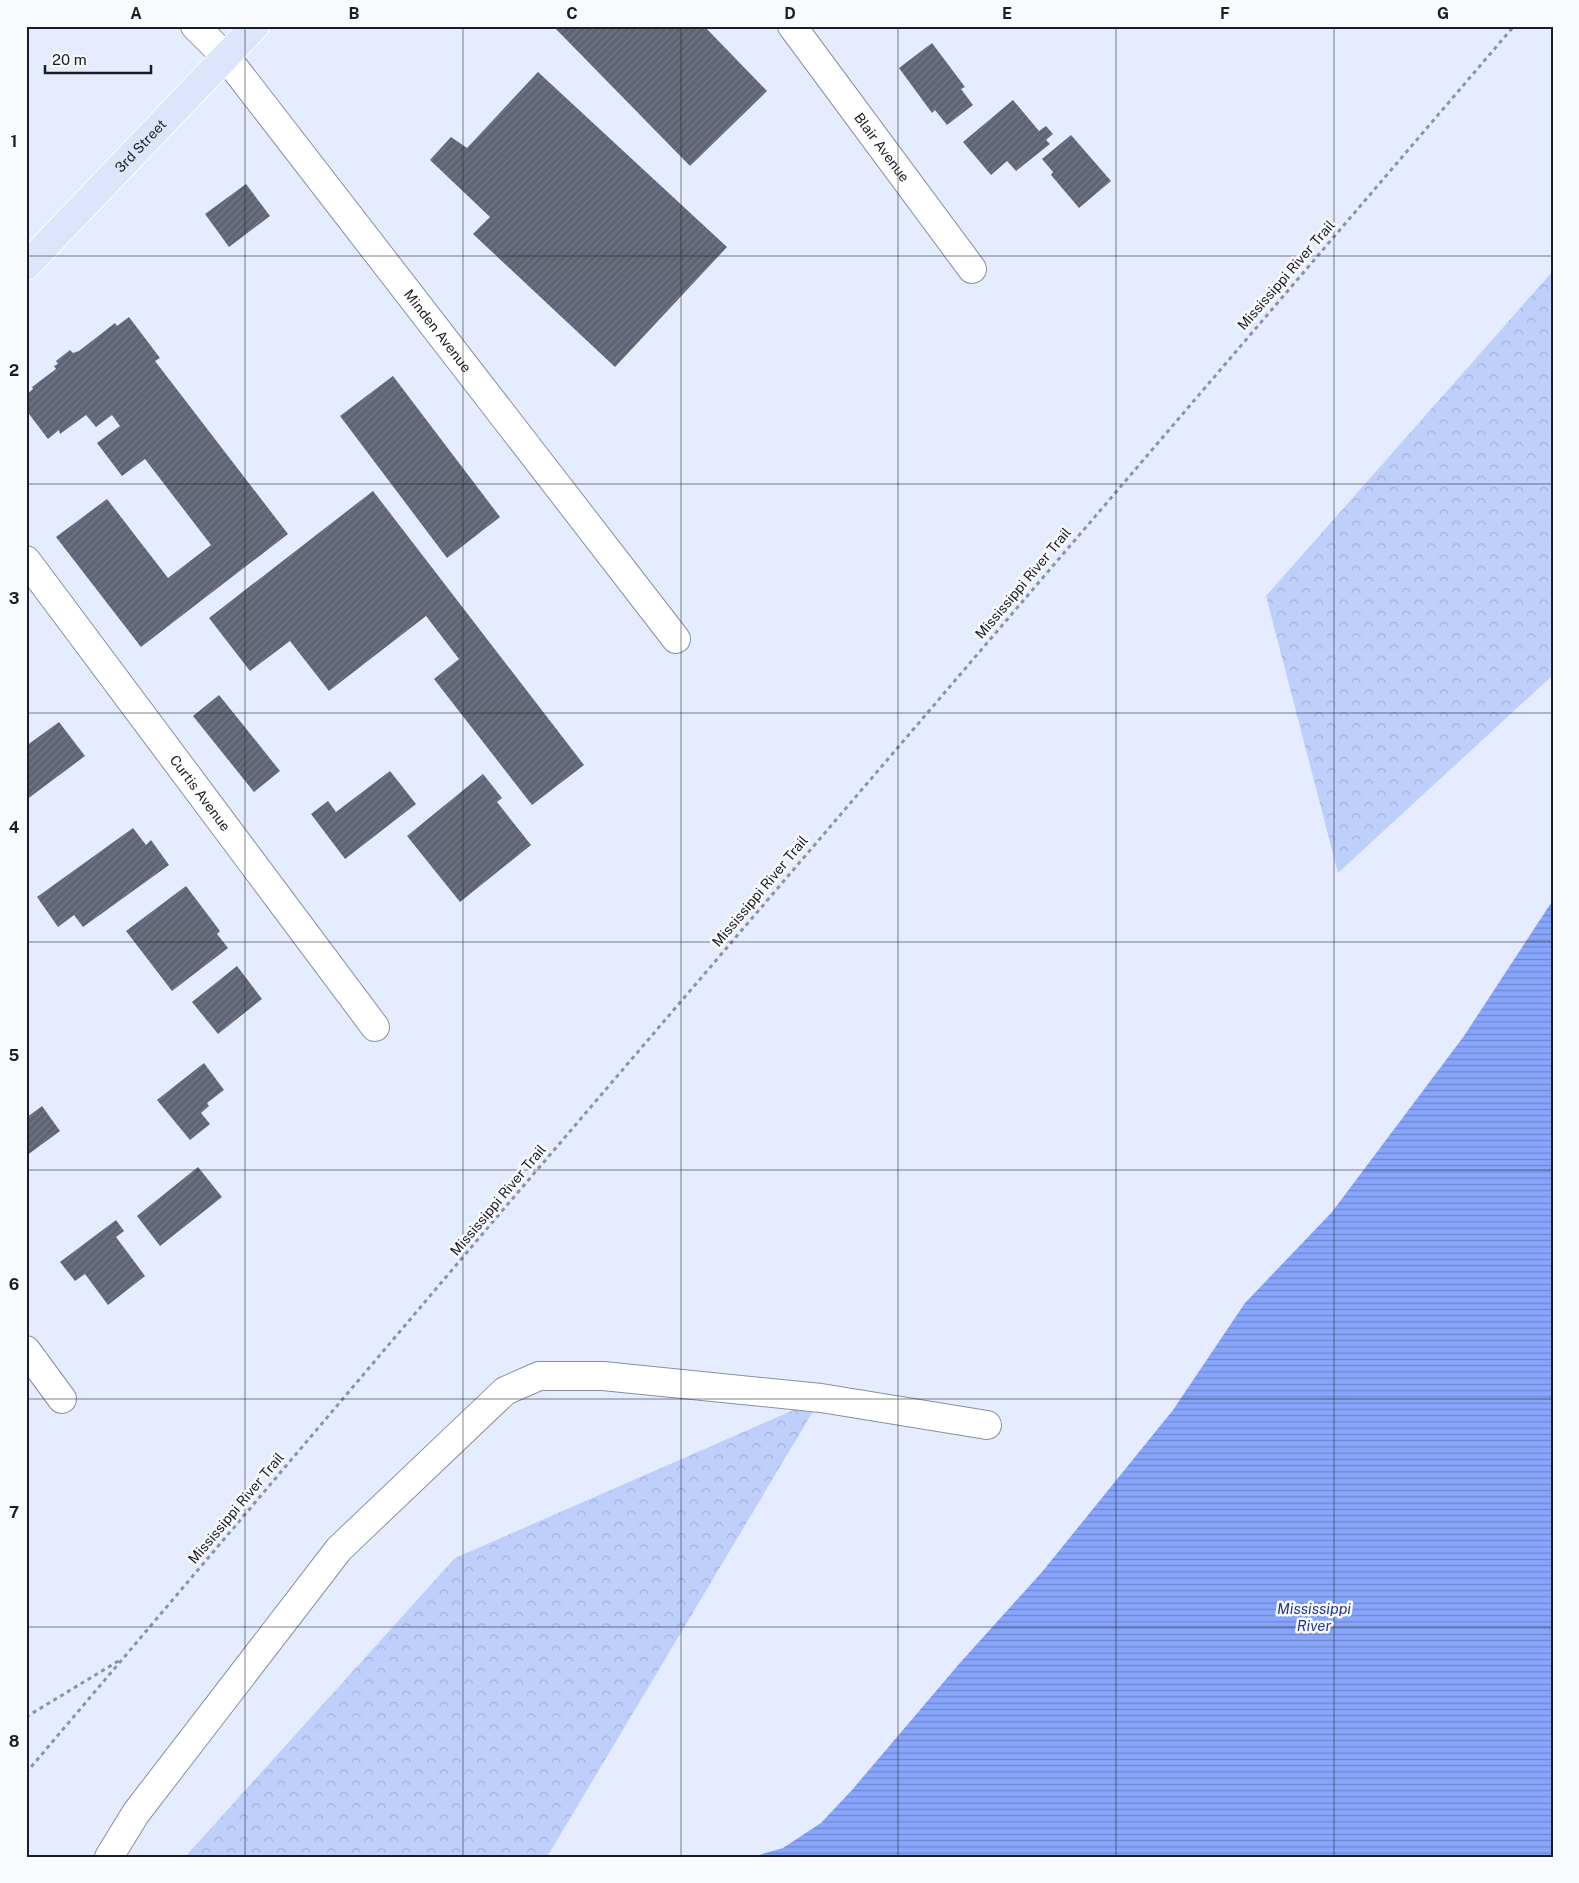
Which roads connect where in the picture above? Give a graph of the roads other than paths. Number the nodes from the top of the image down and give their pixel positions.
1 (195, 26) edge
2 (255, 26) edge
3 (792, 26) edge
4 (226, 57) junction
5 (26, 266) edge
6 (972, 269) dead end
7 (26, 560) edge
8 (676, 639) dead end
9 (375, 1027) dead end
10 (26, 1350) edge
11 (62, 1398) dead end
12 (987, 1425) dead end
13 (109, 1857) edge

1 - 4 street, Minden Avenue
2 - 4 main road, 3rd Street
3 - 6 street, Blair Avenue
4 - 5 main road, 3rd Street
4 - 8 street, Minden Avenue
7 - 9 street, Curtis Avenue
10 - 11 street
12 - 13 street

